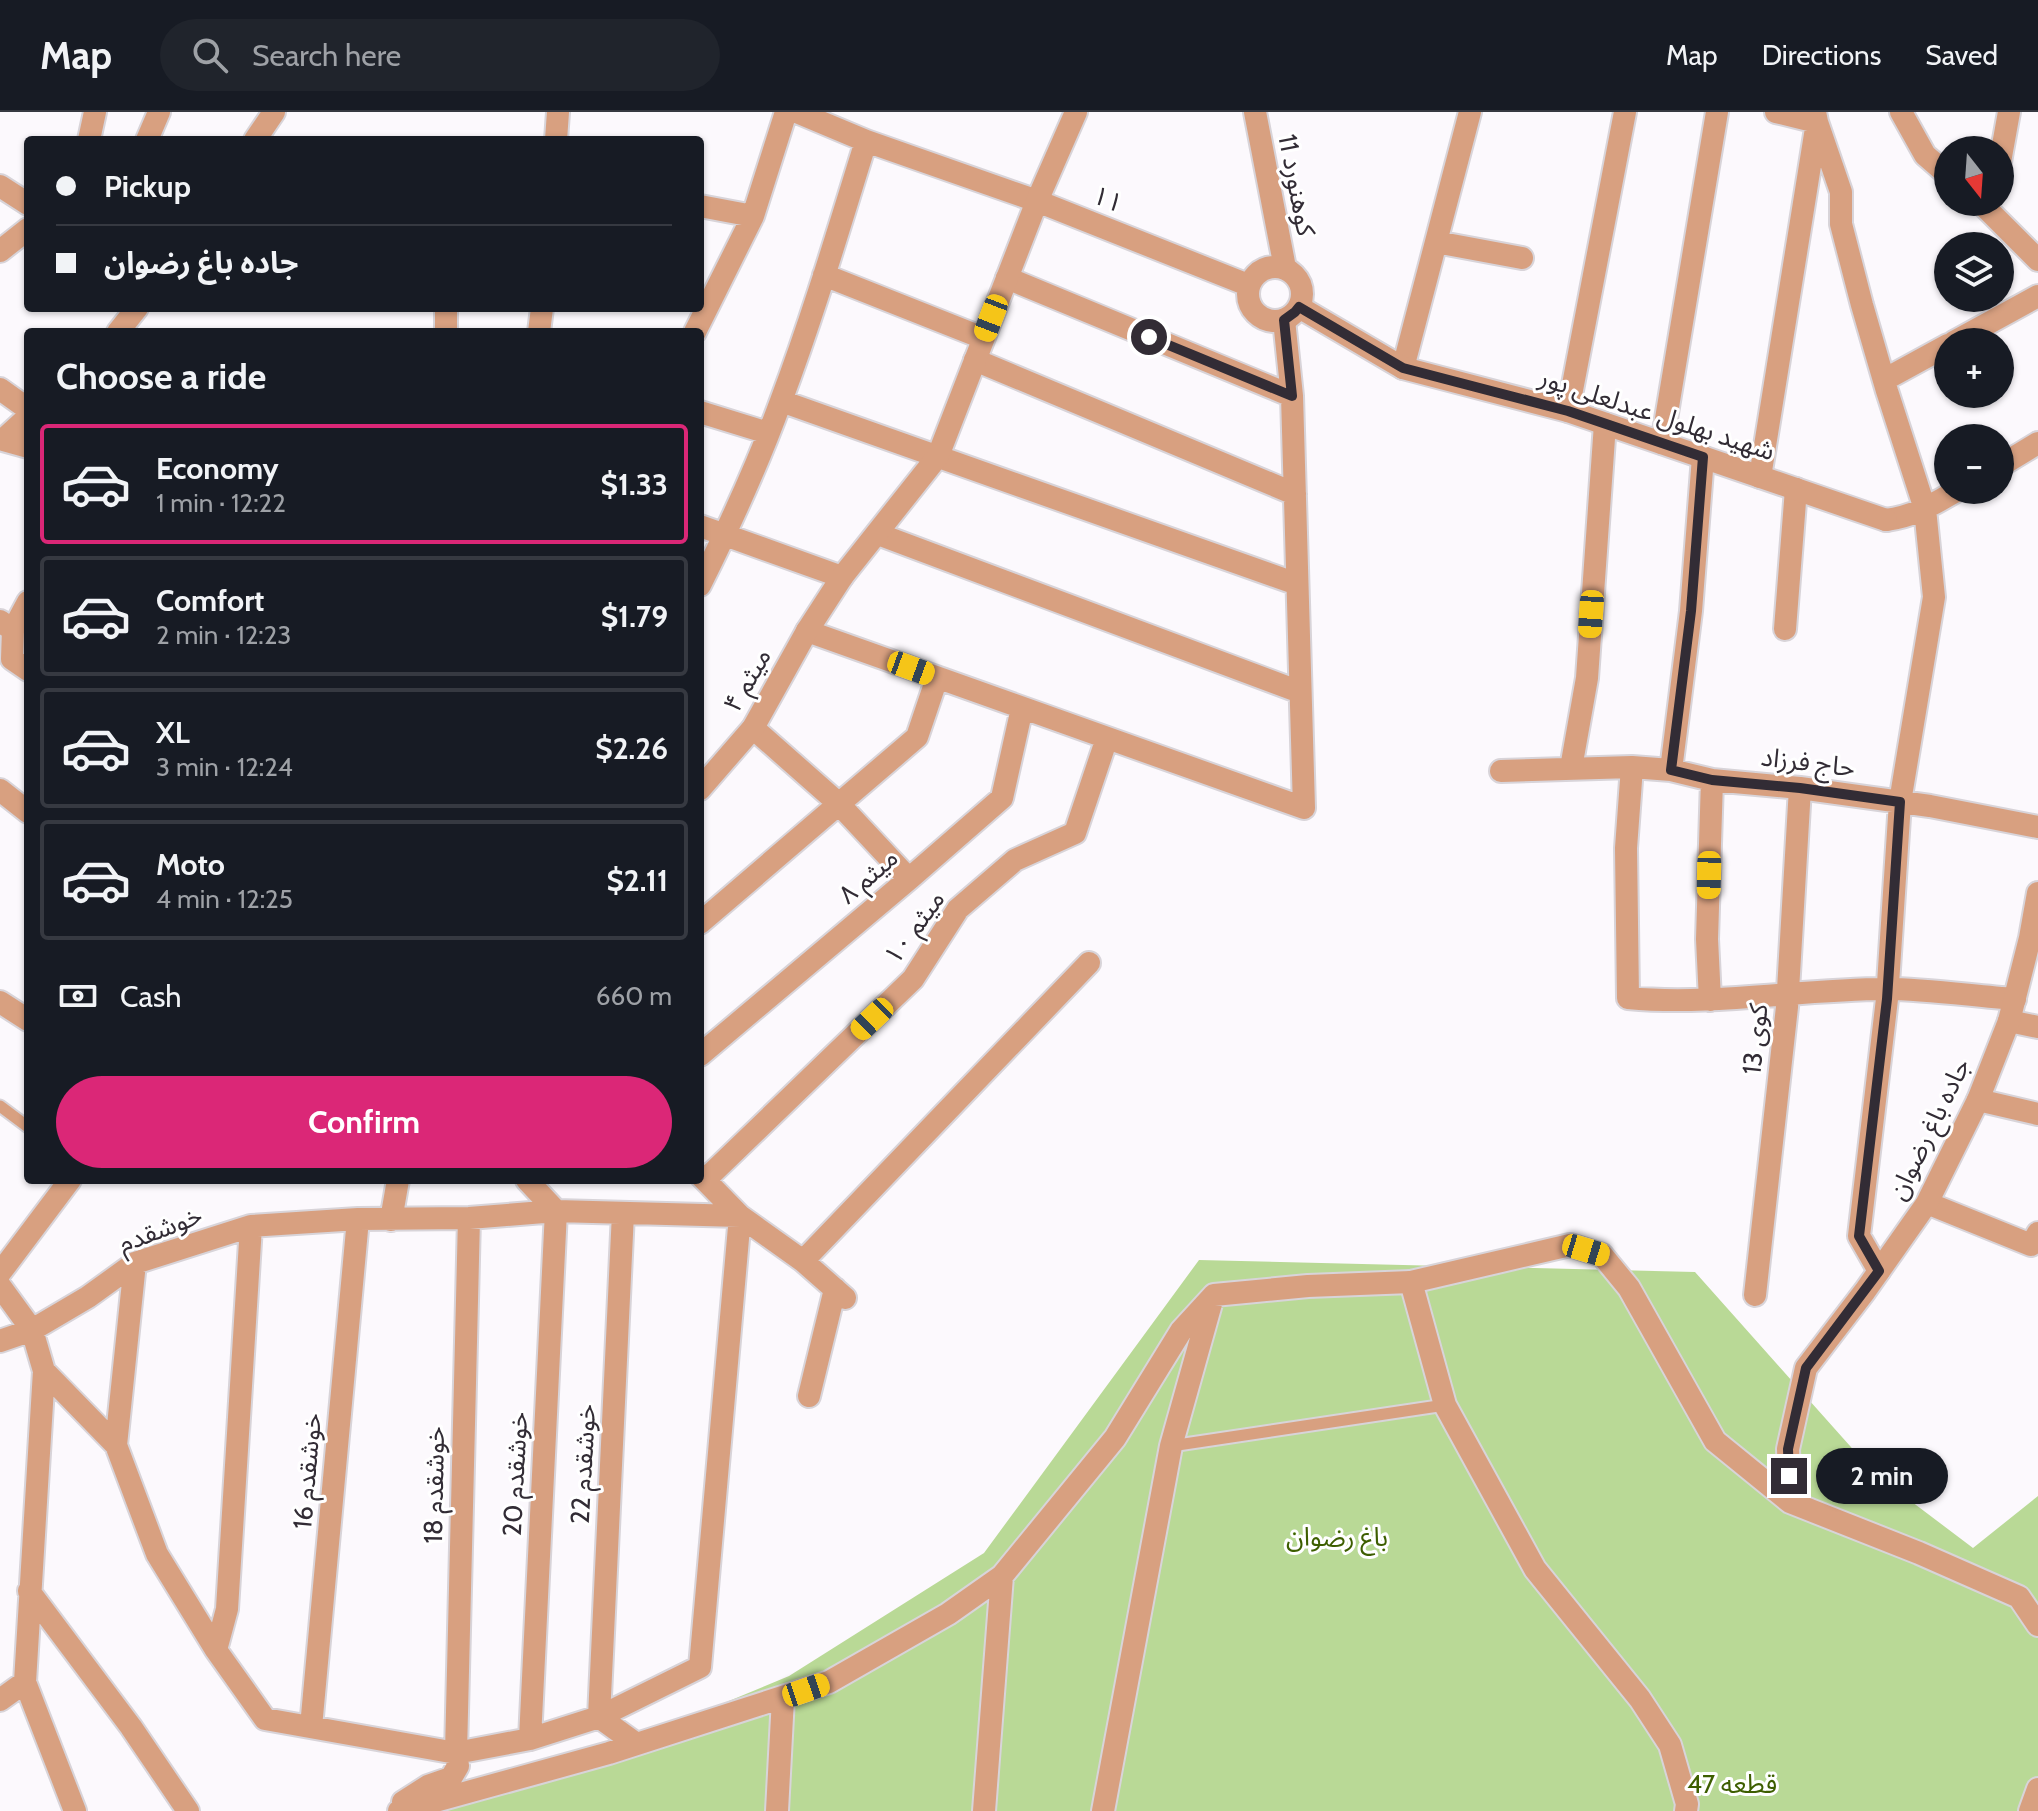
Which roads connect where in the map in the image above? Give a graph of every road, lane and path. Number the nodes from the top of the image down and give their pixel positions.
1 (95, 112) edge
2 (159, 112) edge
3 (274, 112) edge
4 (558, 112) edge
5 (786, 112) edge
6 (797, 112) edge
7 (1076, 112) edge
8 (1255, 112) edge
9 (1470, 112) edge
10 (1625, 112) edge
11 (1717, 112) edge
12 (1776, 112) edge
13 (1901, 112) edge
14 (2009, 112) edge
15 (1816, 117) edge
16 (90, 136) edge
17 (149, 136) edge
18 (258, 136) edge
19 (556, 136) edge
20 (2005, 136) edge
21 (866, 141) junction
22 (1934, 163) edge
23 (0, 186) edge
24 (24, 201) edge
25 (1037, 201) junction
26 (704, 207) edge
27 (753, 216) junction
28 (1994, 216) edge
29 (24, 232) edge
30 (1436, 242) junction
31 (0, 251) edge
32 (1522, 258) dead end
33 (2038, 260) edge
34 (1285, 268) junction
35 (824, 275) junction
36 (1007, 278) junction
37 (1248, 285) junction
38 (2038, 296) edge
39 (134, 312) edge
40 (1292, 313) junction
41 (121, 328) edge
42 (697, 328) edge
43 (1980, 328) edge
44 (983, 338) junction
45 (1934, 353) edge
46 (975, 360) junction
47 (1403, 368) junction
48 (1884, 380) junction
49 (0, 389) edge
50 (1292, 396) junction
51 (781, 401) junction
52 (24, 406) edge
53 (1568, 411) junction
54 (704, 413) edge
55 (24, 421) edge
56 (1605, 424) junction
57 (768, 433) junction
58 (2, 443) edge
59 (1662, 443) junction
60 (2038, 443) edge
61 (24, 446) edge
62 (938, 456) junction
63 (1703, 457) junction
64 (2014, 458) edge
65 (1760, 477) junction
66 (1796, 489) junction
67 (1295, 494) junction
68 (1934, 504) edge
69 (1925, 509) junction
70 (704, 528) edge
71 (878, 534) junction
72 (724, 536) junction
73 (704, 577) edge
74 (842, 577) junction
75 (1297, 584) junction
76 (24, 606) edge
77 (6, 625) edge
78 (1785, 629) dead end
79 (807, 631) junction
80 (24, 667) edge
81 (937, 678) junction
82 (1300, 692) junction
83 (1022, 708) junction
84 (753, 728) junction
85 (1107, 738) junction
86 (1632, 767) junction
87 (1571, 768) junction
88 (1671, 770) junction
89 (1501, 771) dead end
90 (1712, 780) junction
91 (704, 784) edge
92 (1800, 788) junction
93 (0, 790) edge
94 (1900, 802) junction
95 (838, 803) junction
96 (24, 809) edge
97 (2038, 827) edge
98 (909, 879) junction
99 (2038, 893) edge
100 (704, 920) edge
101 (2034, 938) edge
102 (1089, 963) dead end
103 (1887, 989) junction
104 (1788, 994) junction
105 (1710, 1000) junction
106 (0, 1002) edge
107 (2012, 1010) junction
108 (24, 1017) edge
109 (2038, 1027) edge
110 (704, 1052) edge
111 (1978, 1100) junction
112 (0, 1106) edge
113 (2038, 1114) edge
114 (24, 1124) edge
115 (704, 1176) edge
116 (704, 1178) edge
117 (67, 1184) edge
118 (397, 1184) edge
119 (531, 1184) edge
120 (1927, 1203) junction
121 (556, 1211) junction
122 (623, 1213) junction
123 (740, 1216) junction
124 (469, 1218) junction
125 (358, 1219) junction
126 (391, 1220) junction
127 (251, 1226) junction
128 (2038, 1233) edge
129 (803, 1261) junction
130 (135, 1263) junction
131 (1879, 1271) junction
132 (0, 1273) edge
133 (1411, 1282) junction
134 (0, 1286) edge
135 (1214, 1295) junction
136 (1755, 1295) dead end
137 (32, 1330) junction
138 (0, 1341) edge
139 (44, 1371) junction
140 (809, 1396) dead end
141 (1445, 1405) junction
142 (116, 1445) junction
143 (1171, 1446) junction
144 (1790, 1502) junction
145 (1002, 1576) junction
146 (29, 1591) junction
147 (2038, 1625) edge
148 (216, 1650) junction
149 (25, 1682) junction
150 (783, 1698) junction
151 (0, 1700) edge
152 (599, 1717) junction
153 (311, 1727) junction
154 (530, 1739) junction
155 (635, 1743) junction
156 (456, 1753) junction
157 (75, 1811) edge
158 (188, 1811) edge
159 (388, 1811) edge
160 (399, 1811) edge
161 (777, 1811) edge
162 (984, 1811) edge
163 (1103, 1811) edge
164 (1686, 1811) edge

1 - 16 street
2 - 17 street
3 - 18 street
4 - 19 street
5 - 27 street
6 - 21 street, ۱۱
7 - 25 street
8 - 34 street, کوهنورد 11
9 - 30 street
10 - 53 street
11 - 59 street
12 - 15 street
13 - 22 street
14 - 20 street
15 - 48 street
15 - 65 street
21 - 25 street, ۱۱
21 - 35 street
23 - 24 street
25 - 36 street, ۴ میثم
25 - 37 street, ۱۱
26 - 27 street
27 - 42 street
28 - 33 street
29 - 31 street
30 - 32 street
30 - 47 street
34 - 37 street
34 - 40 street
35 - 44 street
35 - 51 street
36 - 44 street, ۴ میثم
36 - 50 street
37 - 40 street
38 - 43 street
39 - 41 street
40 - 47 street, شهید بهلول عبدلعلی پور
40 - 50 street
44 - 46 street, ۴ میثم
45 - 48 street
46 - 62 street, ۴ میثم
46 - 67 street
47 - 53 street, شهید بهلول عبدلعلی پور
48 - 69 street
49 - 52 street
50 - 67 street
51 - 57 street
51 - 62 street
53 - 56 street, شهید بهلول عبدلعلی پور
54 - 57 street
55 - 58 street
56 - 59 street, شهید بهلول عبدلعلی پور
56 - 87 street
57 - 72 street
58 - 61 street
59 - 63 street, شهید بهلول عبدلعلی پور
60 - 64 street
62 - 71 street, ۴ میثم
62 - 75 street
63 - 65 street, شهید بهلول عبدلعلی پور
63 - 88 street
65 - 66 street, شهید بهلول عبدلعلی پور
66 - 69 street, شهید بهلول عبدلعلی پور
66 - 78 street
67 - 75 street
68 - 69 street, شهید بهلول عبدلعلی پور
69 - 94 street
70 - 72 street
71 - 74 street, ۴ میثم
71 - 82 street
72 - 73 street
72 - 74 street
74 - 79 street, ۴ میثم
75 - 82 street
76 - 77 street
77 - 80 street
79 - 81 street
79 - 84 street, ۴ میثم
81 - 83 street
81 - 95 street
82 - 85 street
83 - 85 street
83 - 98 street, ۸ میثم
84 - 91 street, ۴ میثم
84 - 95 street
85 - 115 street, ۱۰ میثم
86 - 87 street, حاج فرزاد
86 - 88 street, حاج فرزاد
86 - 105 street
87 - 89 street, حاج فرزاد
88 - 90 street, حاج فرزاد
90 - 92 street, حاج فرزاد
90 - 105 street
92 - 94 street, حاج فرزاد
92 - 104 street, کوی 13
93 - 96 street
94 - 97 street, حاج فرزاد
94 - 103 street
95 - 98 street
95 - 100 street
98 - 110 street, ۸ میثم
99 - 101 street, جاده باغ رضوان
101 - 107 street, جاده باغ رضوان
102 - 129 street
103 - 104 street
103 - 107 street
103 - 131 street
104 - 105 street
104 - 136 street, کوی 13
106 - 108 street
107 - 109 street
107 - 111 street, جاده باغ رضوان
111 - 113 street
111 - 120 street, جاده باغ رضوان
112 - 114 lane
116 - 123 street
117 - 132 street
118 - 126 street
119 - 121 street
120 - 128 street
120 - 131 street, جاده باغ رضوان
121 - 122 street, خوشقدم
121 - 124 street, خوشقدم
121 - 154 street, خوشقدم 20
122 - 123 street, خوشقدم
122 - 152 street, خوشقدم 22
123 - 129 street
123 - 152 street
124 - 126 street, خوشقدم
124 - 156 street, خوشقدم 18
125 - 126 street, خوشقدم
125 - 127 street, خوشقدم
125 - 153 street, خوشقدم 16
127 - 130 street, خوشقدم
127 - 148 street
129 - 140 street
130 - 137 street, خوشقدم
130 - 142 street
131 - 144 street, جاده باغ رضوان
133 - 135 street
133 - 141 street
133 - 144 street
134 - 137 street
135 - 143 street
135 - 145 street
137 - 138 street, خوشقدم
137 - 139 street
139 - 142 street
139 - 146 street
141 - 143 lane
141 - 164 street
142 - 148 street
143 - 163 street
144 - 147 street
145 - 150 street
145 - 162 street
146 - 149 street
146 - 158 street
148 - 153 street
149 - 151 street
149 - 157 street
150 - 155 street
150 - 161 street
152 - 154 street
152 - 155 street
153 - 156 street
154 - 156 street
155 - 160 street
156 - 159 street

